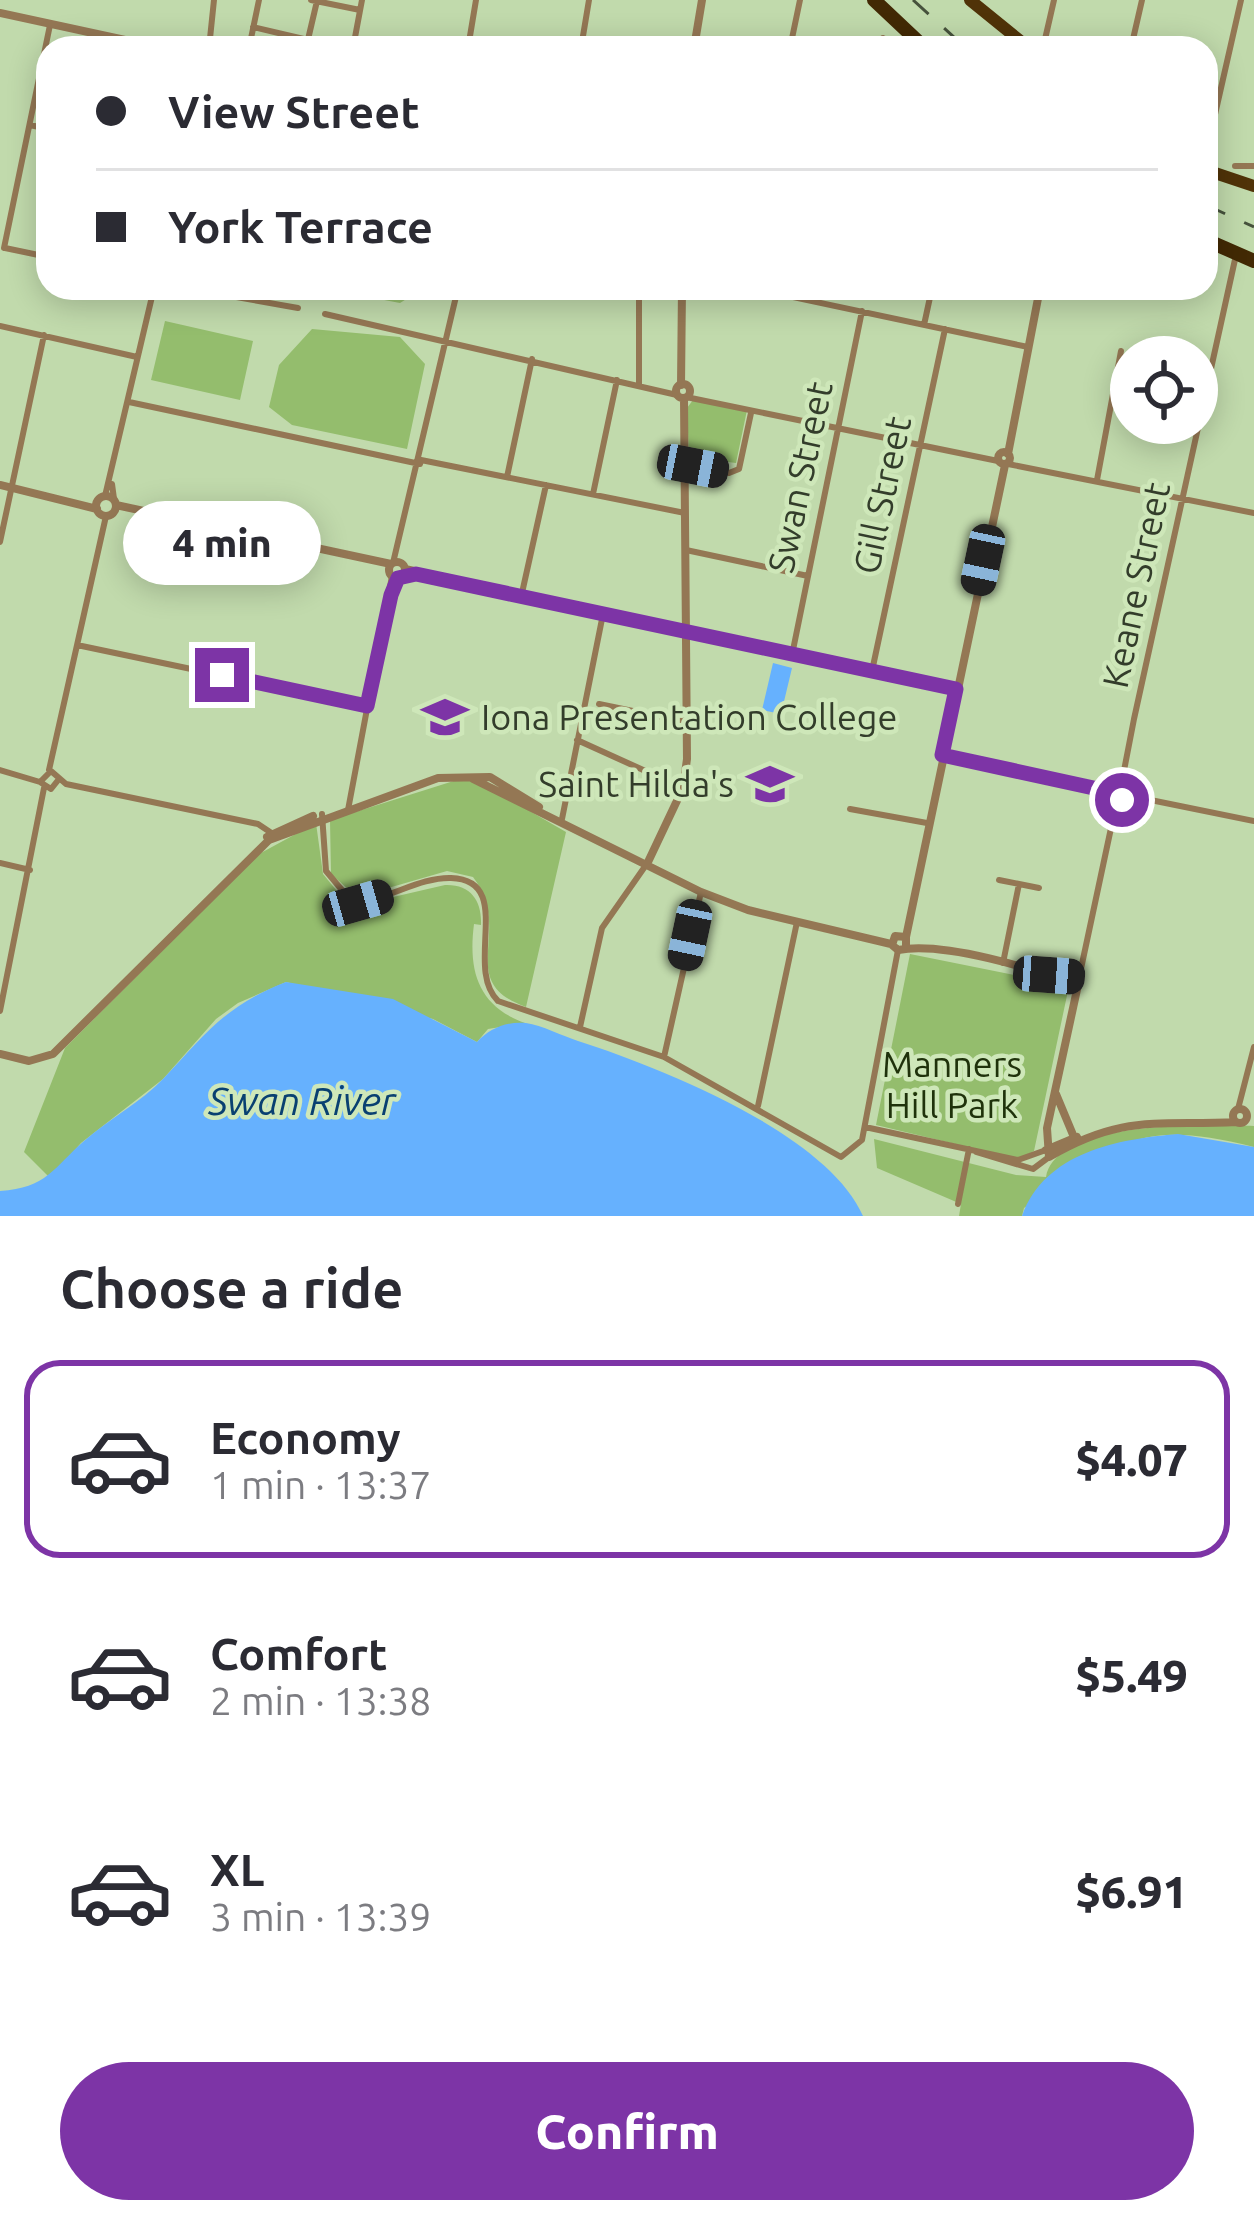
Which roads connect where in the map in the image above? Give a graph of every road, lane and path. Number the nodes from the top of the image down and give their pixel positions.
1 (214, 0) edge
2 (259, 0) edge
3 (362, 0) edge
4 (476, 0) edge
5 (590, 0) edge
6 (702, 0) edge
7 (800, 0) edge
8 (970, 0) edge
9 (1054, 0) edge
10 (1142, 0) edge
11 (1241, 0) edge
12 (314, 1) edge
13 (883, 7) edge
14 (360, 10) junction
15 (0, 14) edge
16 (50, 25) junction
17 (253, 27) junction
18 (48, 36) edge
19 (104, 36) edge
20 (206, 36) edge
21 (251, 36) edge
22 (282, 36) edge
23 (308, 36) edge
24 (355, 36) edge
25 (470, 36) edge
26 (583, 36) edge
27 (696, 36) edge
28 (792, 36) edge
29 (910, 36) edge
30 (1014, 36) edge
31 (1046, 36) edge
32 (1134, 36) edge
33 (36, 95) edge
34 (1218, 101) edge
35 (30, 125) junction
36 (36, 126) edge
37 (1234, 166) dead end
38 (1254, 166) edge
39 (1218, 174) edge
40 (1254, 186) edge
41 (2, 248) edge
42 (1218, 250) edge
43 (36, 255) edge
44 (1235, 259) junction
45 (1254, 264) edge
46 (151, 300) edge
47 (253, 300) edge
48 (456, 300) edge
49 (639, 300) edge
50 (682, 300) edge
51 (807, 300) edge
52 (827, 300) edge
53 (929, 300) edge
54 (1038, 300) edge
55 (826, 304) junction
56 (298, 308) dead end
57 (862, 311) junction
58 (326, 314) dead end
59 (924, 325) junction
60 (0, 326) edge
61 (945, 329) junction
62 (44, 335) junction
63 (447, 342) junction
64 (1028, 347) junction
65 (138, 357) junction
66 (532, 359) junction
67 (616, 380) junction
68 (638, 385) junction
69 (681, 390) junction
70 (128, 403) junction
71 (1110, 410) edge
72 (751, 413) dead end
73 (838, 424) junction
74 (920, 442) junction
75 (1003, 457) junction
76 (420, 462) junction
77 (684, 464) junction
78 (506, 477) junction
79 (1097, 480) junction
80 (0, 485) edge
81 (546, 485) junction
82 (11, 488) junction
83 (593, 495) junction
84 (1183, 498) junction
85 (106, 507) junction
86 (686, 513) junction
87 (1254, 513) edge
88 (0, 542) edge
89 (686, 550) junction
90 (396, 570) junction
91 (808, 576) junction
92 (521, 597) junction
93 (604, 614) junction
94 (686, 632) junction
95 (77, 645) junction
96 (792, 655) junction
97 (872, 671) junction
98 (956, 689) junction
99 (599, 704) dead end
100 (367, 706) junction
101 (686, 722) junction
102 (577, 740) junction
103 (942, 755) junction
104 (0, 770) edge
105 (50, 780) junction
106 (683, 788) junction
107 (1123, 790) junction
108 (1115, 796) junction
109 (354, 806) junction
110 (850, 809) dead end
111 (320, 817) junction
112 (562, 819) junction
113 (1254, 821) edge
114 (927, 823) junction
115 (270, 837) junction
116 (648, 862) junction
117 (0, 863) edge
118 (30, 870) junction
119 (999, 880) dead end
120 (1018, 884) junction
121 (1039, 888) dead end
122 (701, 892) junction
123 (797, 922) junction
124 (900, 943) junction
125 (1003, 964) junction
126 (1079, 981) junction
127 (0, 1010) edge
128 (580, 1027) junction
129 (1254, 1047) edge
130 (0, 1053) edge
131 (664, 1057) junction
132 (1055, 1090) junction
133 (758, 1106) junction
134 (1244, 1118) edge
135 (865, 1127) junction
136 (1078, 1139) junction
137 (969, 1149) junction
138 (1047, 1154) junction
139 (958, 1204) dead end

1 - 20 street
2 - 17 street
3 - 14 street
4 - 25 street
5 - 26 street
6 - 27 street
7 - 28 street
8 - 30 main road
9 - 31 street
10 - 32 street
11 - 34 street
12 - 14 street
12 - 23 street
13 - 29 highway
14 - 24 street
15 - 16 street
16 - 18 street
16 - 19 street
17 - 21 street
17 - 22 street
33 - 35 street
35 - 36 street
35 - 41 street
37 - 38 street
39 - 40 main road
41 - 43 street
42 - 44 highway
44 - 45 highway
44 - 84 street, Keane Street
46 - 65 street
47 - 56 street
48 - 63 street
49 - 68 street
50 - 69 street
51 - 55 street
52 - 55 street
53 - 59 street
54 - 64 street
55 - 57 street
57 - 59 street
57 - 73 street, Swan Street
58 - 63 street
59 - 61 street
60 - 62 street
61 - 64 street
61 - 74 street, Gill Street
62 - 65 street
62 - 82 street
63 - 66 street
63 - 76 street
64 - 75 street
65 - 70 street
66 - 67 street
66 - 78 street
67 - 68 street
67 - 83 street
68 - 69 street
69 - 73 street
69 - 77 street
70 - 76 street
70 - 85 street
71 - 79 street
72 - 77 street
73 - 74 street
73 - 91 street, Swan Street
74 - 75 street
74 - 97 street, Gill Street
75 - 79 street
75 - 98 street
76 - 78 street
76 - 90 street
77 - 86 street
78 - 81 street
79 - 84 street
80 - 82 street
81 - 83 street
81 - 92 street
82 - 85 street
82 - 88 street
83 - 86 street
84 - 87 street
84 - 107 street, Keane Street
85 - 90 street
85 - 95 street
86 - 89 street
89 - 91 street
89 - 94 street
90 - 92 street
90 - 100 street
91 - 96 street, Swan Street
92 - 93 street
93 - 94 street
93 - 102 street
94 - 96 street
94 - 101 street
95 - 100 street
95 - 105 street
96 - 97 street
97 - 98 street
98 - 103 street
99 - 101 street
100 - 109 street
101 - 106 street
102 - 106 street
102 - 112 street
103 - 108 street
103 - 114 street
104 - 105 street
105 - 115 street
105 - 118 street
106 - 116 street
107 - 108 street
107 - 113 street
108 - 126 street
109 - 111 street
109 - 112 street
110 - 114 street
111 - 115 street
111 - 128 street
112 - 116 street
114 - 124 street
115 - 130 street
116 - 122 street
116 - 128 street
117 - 118 street
118 - 127 street
119 - 120 street
120 - 121 street
120 - 125 street
122 - 123 street
122 - 131 street
123 - 124 street
123 - 133 street
124 - 125 street
124 - 135 street
125 - 126 street
126 - 132 street
128 - 131 street
129 - 134 street
131 - 133 street
132 - 136 street
132 - 138 street
133 - 135 street
134 - 136 street
135 - 137 street
136 - 138 street
137 - 138 street
137 - 139 street

